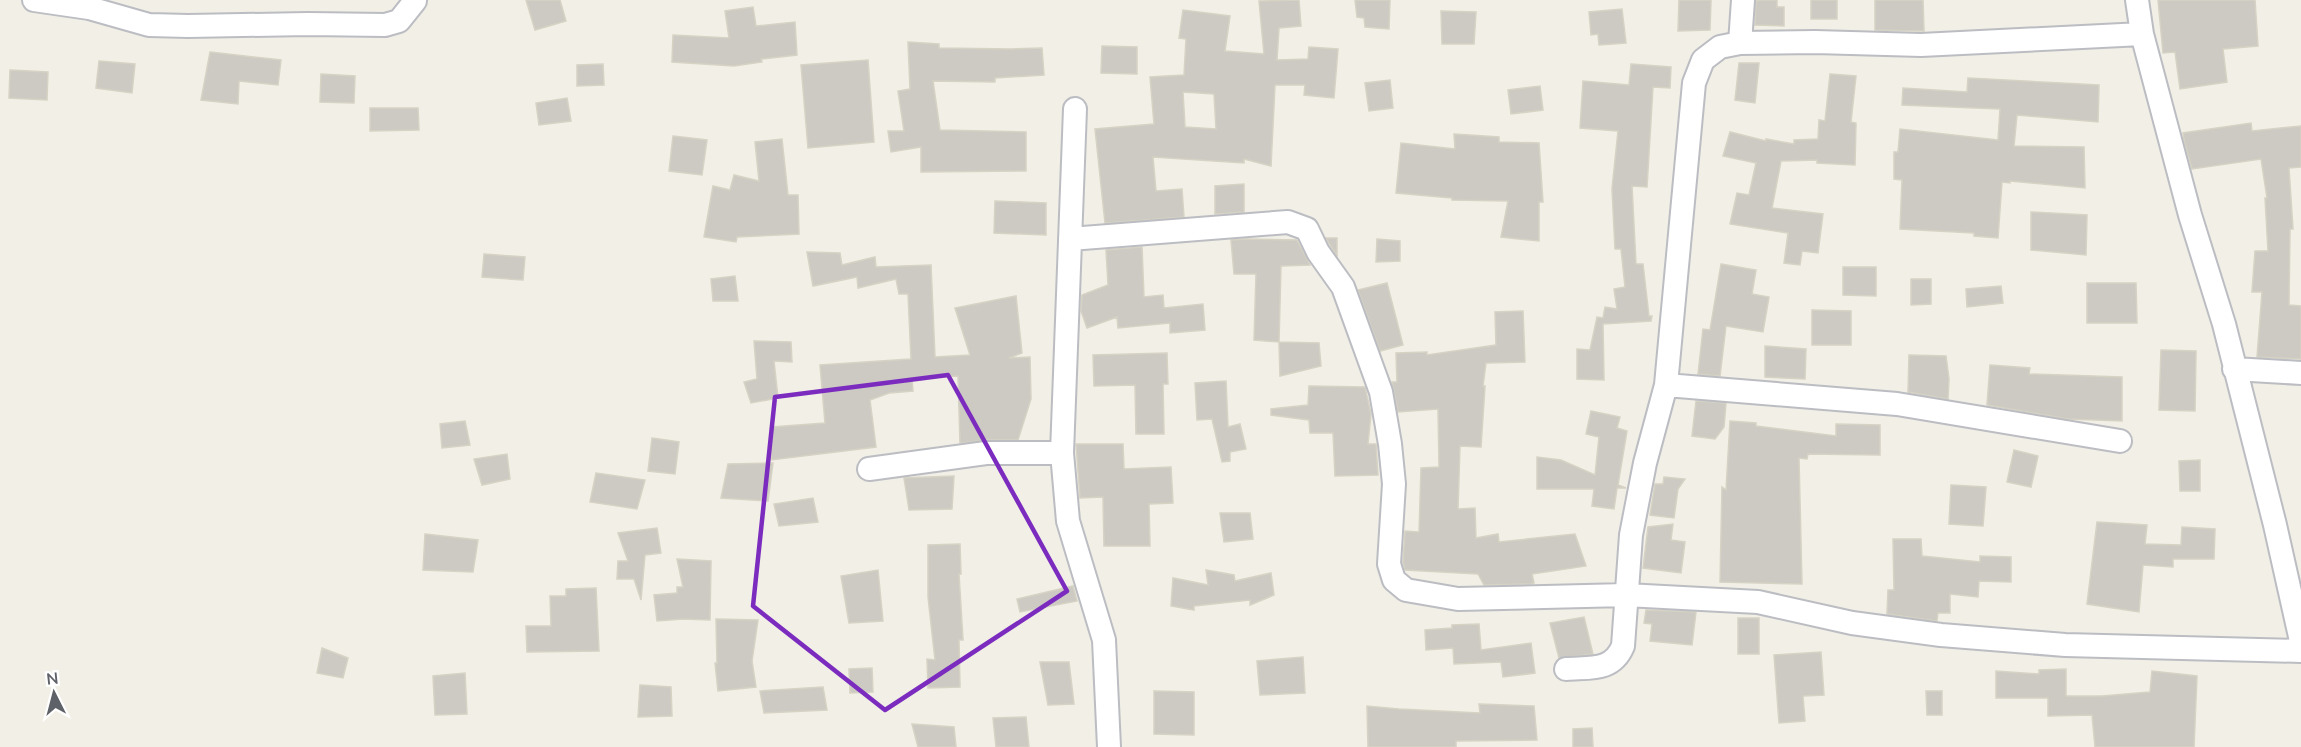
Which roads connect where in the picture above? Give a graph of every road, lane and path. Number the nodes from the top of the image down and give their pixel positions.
1 (34, 0) edge
2 (1743, 0) edge
3 (2137, 0) edge
4 (415, 1) edge
5 (2142, 34) junction
6 (1740, 43) junction
7 (1075, 108) dead end
8 (1070, 238) junction
9 (2234, 369) junction
10 (2301, 373) edge
11 (1666, 385) junction
12 (2120, 441) dead end
13 (1062, 453) junction
14 (869, 469) dead end
15 (1626, 596) junction
16 (2301, 641) edge
17 (2301, 651) edge
18 (1566, 669) dead end
19 (1109, 747) edge

1 - 4 street
2 - 6 street
3 - 5 street
5 - 6 street
5 - 9 street
6 - 11 street
7 - 8 street
8 - 13 street
8 - 15 street
9 - 10 street
9 - 16 street
11 - 12 street
11 - 15 street
13 - 14 street
13 - 19 street
15 - 17 street
15 - 18 street

